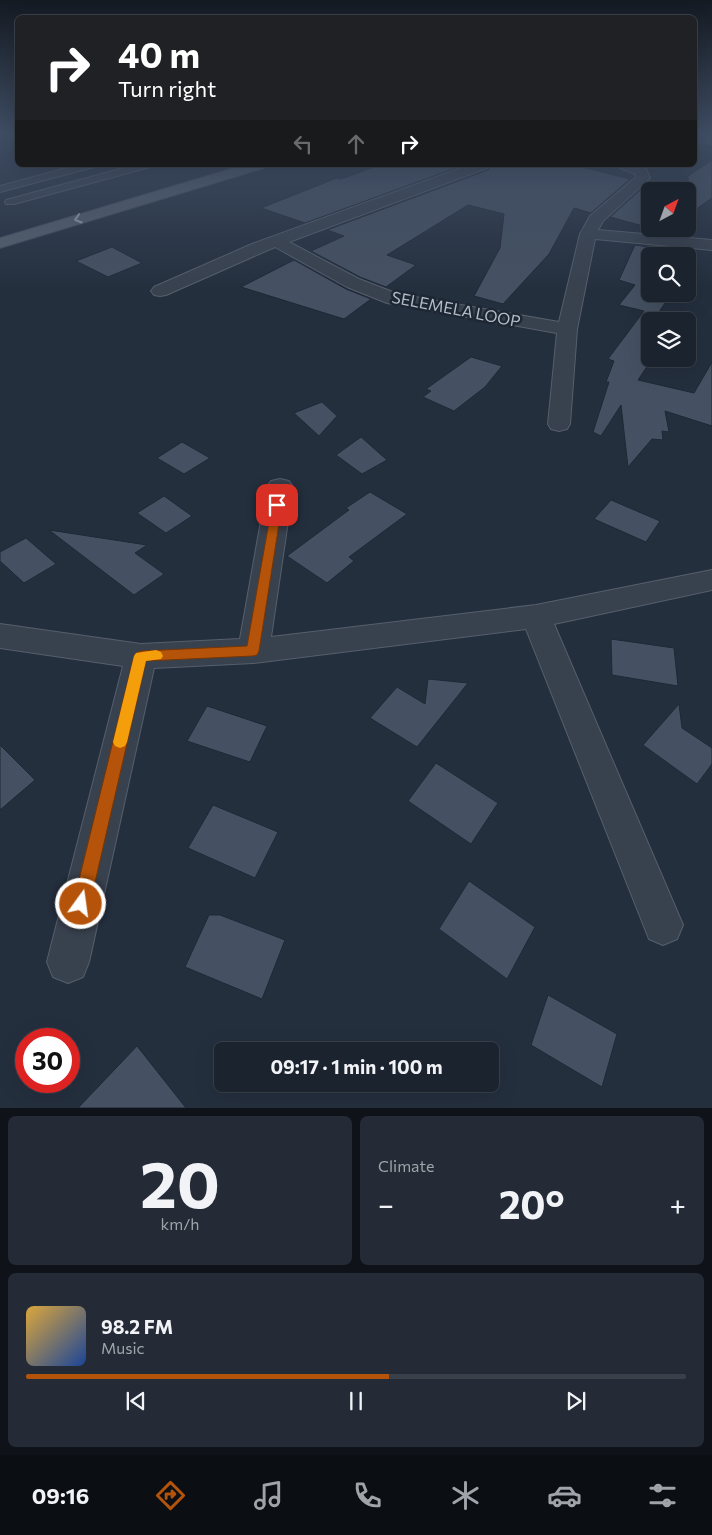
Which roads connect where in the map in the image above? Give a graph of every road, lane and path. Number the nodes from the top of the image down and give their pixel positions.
1 (12, 186) edge
2 (70, 186) edge
3 (147, 186) edge
4 (190, 186) edge
5 (427, 186) edge
6 (634, 186) edge
7 (0, 189) edge
8 (10, 202) dead end
9 (0, 229) edge
10 (588, 234) junction
11 (277, 242) junction
12 (0, 243) edge
13 (712, 245) edge
14 (160, 290) dead end
15 (567, 329) junction
16 (559, 424) dead end
17 (280, 487) dead end
18 (712, 580) edge
19 (536, 616) junction
20 (0, 636) edge
21 (253, 651) junction
22 (141, 656) junction
23 (663, 926) dead end
24 (68, 962) dead end

1 - 7 lane
2 - 8 lane
3 - 9 main road
4 -> 12 main road
5 - 11 street
6 - 10 street
10 - 13 street
10 - 15 street
11 - 14 street
11 - 15 street, SELEMELA LOOP
15 - 16 street
17 - 21 street
18 - 19 street
19 - 21 street
19 - 23 street
20 - 22 street
21 - 22 street
22 - 24 street

